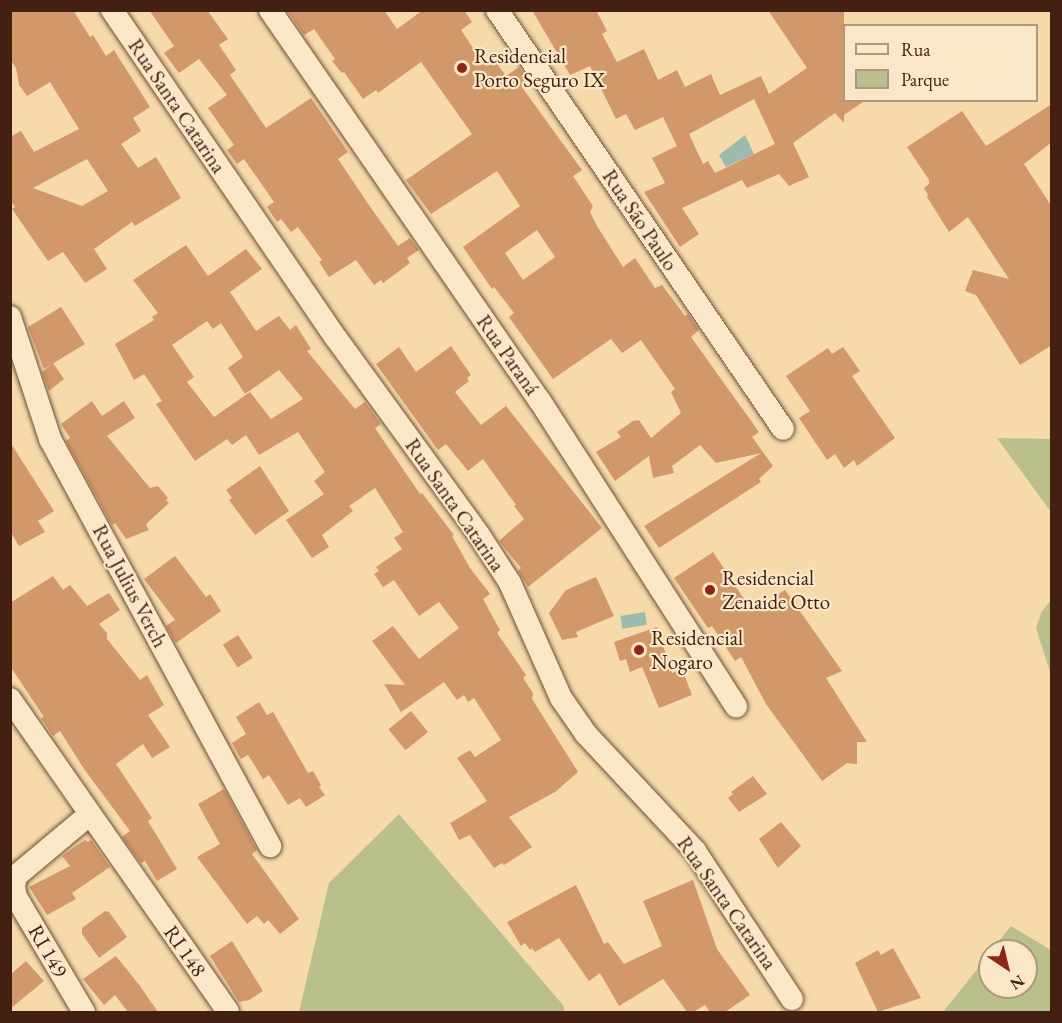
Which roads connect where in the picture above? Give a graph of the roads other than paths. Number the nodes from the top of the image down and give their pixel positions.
1 (112, 10) edge
2 (270, 10) edge
3 (497, 10) edge
4 (10, 317) edge
5 (783, 429) dead end
6 (10, 699) edge
7 (736, 706) dead end
8 (89, 815) junction
9 (270, 846) dead end
10 (792, 999) dead end
11 (84, 1012) edge
12 (228, 1012) edge

1 - 10 street, Rua Santa Catarina
2 - 7 street, Rua Paraná
3 - 5 street, Rua São Paulo
4 - 9 street, Rua Julius Verch
6 - 8 street, RI 148
8 - 11 street, RI 149
8 - 12 street, RI 148

